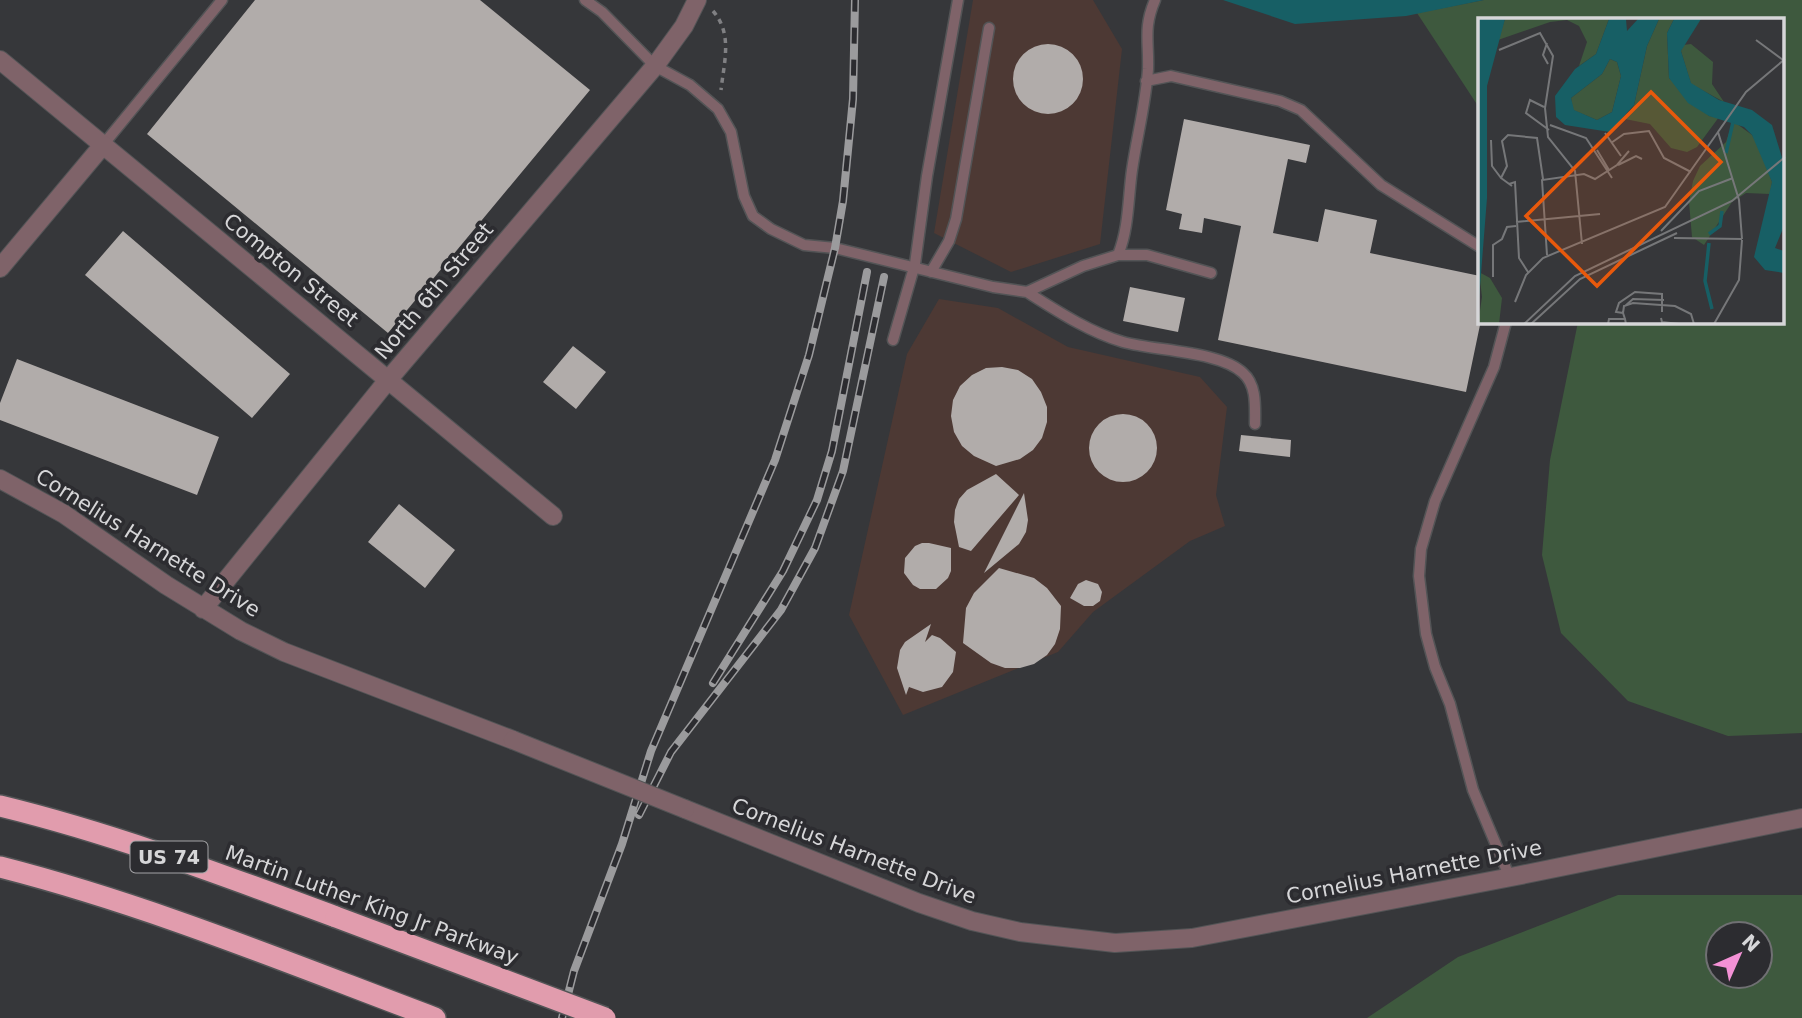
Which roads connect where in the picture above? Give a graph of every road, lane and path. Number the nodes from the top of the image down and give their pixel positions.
1 (222, 0) edge
2 (584, 0) edge
3 (958, 0) edge
4 (1155, 0) edge
5 (704, 4) edge
6 (989, 28) dead end
7 (0, 60) edge
8 (655, 66) junction
9 (1146, 81) junction
10 (718, 109) junction
11 (103, 145) junction
12 (1478, 246) edge
13 (1118, 254) junction
14 (0, 268) edge
15 (914, 268) junction
16 (931, 272) junction
17 (1211, 273) dead end
18 (1027, 292) junction
19 (1505, 324) edge
20 (893, 340) dead end
21 (388, 380) junction
22 (1255, 424) dead end
23 (0, 479) edge
24 (553, 516) dead end
25 (203, 609) junction
26 (0, 806) edge
27 (1802, 818) edge
28 (0, 867) edge
29 (1510, 878) junction
30 (435, 1018) edge
31 (604, 1018) edge

1 - 11 lane
2 - 8 lane
3 - 15 lane
4 - 9 lane
5 - 8 street, North 6th Street
5 - 10 path
6 - 16 lane
7 - 11 street, Compton Street
8 - 10 lane
8 - 21 street, North 6th Street
9 - 12 lane
9 - 13 lane
10 - 15 lane
11 - 14 street
11 - 21 street, Compton Street
13 - 17 lane
13 - 18 lane
15 - 16 lane
15 - 20 lane
16 - 18 lane
18 - 22 lane
19 - 29 lane
21 - 24 street, Compton Street
21 - 25 street, North 6th Street
23 - 25 street, Cornelius Harnette Drive
25 - 29 street, Cornelius Harnette Drive, bridge
26 - 31 highway, Martin Luther King Jr Parkway / US 74, bridge
27 - 29 street, Cornelius Harnette Drive
28 - 30 highway, US 74

